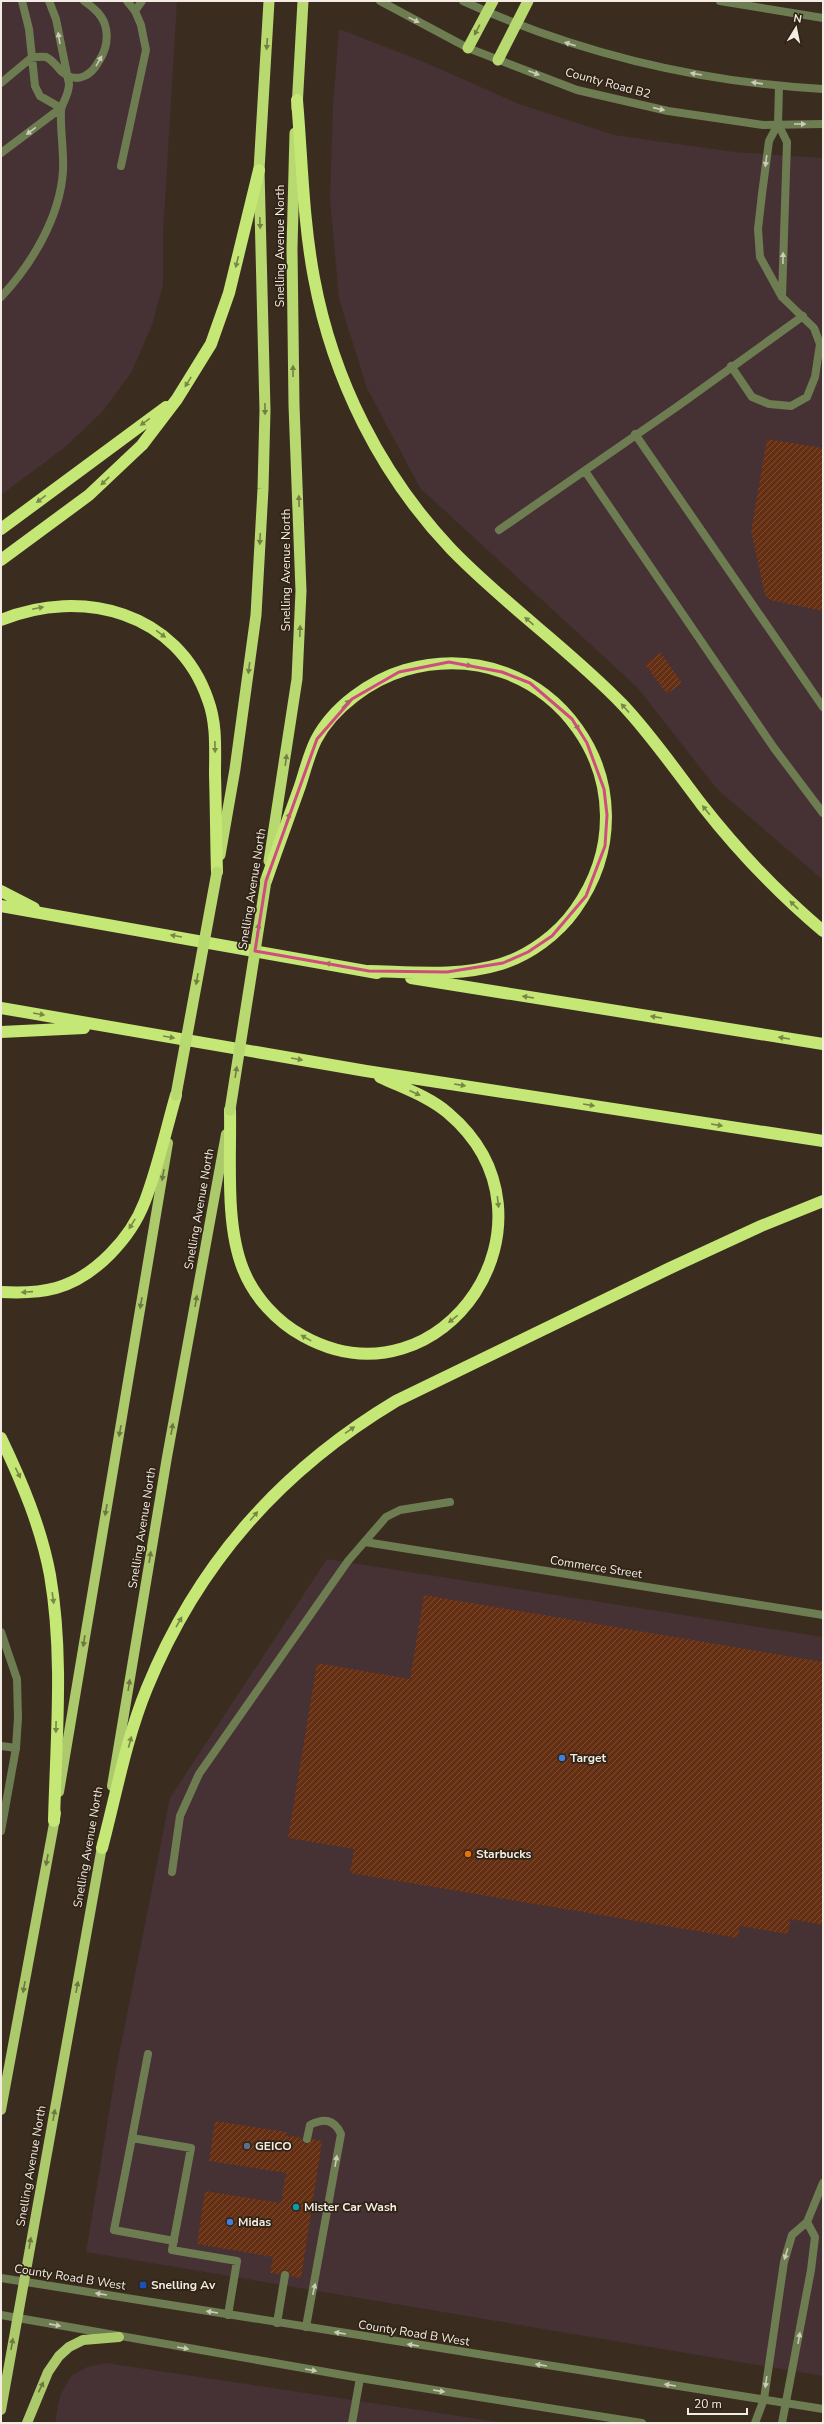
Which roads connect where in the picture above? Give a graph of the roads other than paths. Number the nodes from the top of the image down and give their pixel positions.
1 (22, 1) edge
2 (49, 1) edge
3 (84, 1) edge
4 (126, 1) edge
5 (142, 1) edge
6 (303, 1) edge
7 (380, 1) edge
8 (463, 1) edge
9 (493, 1) edge
10 (528, 1) edge
11 (720, 1) edge
12 (269, 3) edge
13 (135, 11) junction
14 (487, 12) junction
15 (823, 18) edge
16 (516, 24) junction
17 (468, 48) junction
18 (31, 58) junction
19 (498, 60) junction
20 (68, 76) junction
21 (1, 83) edge
22 (779, 86) junction
23 (823, 89) edge
24 (297, 100) junction
25 (61, 108) junction
26 (778, 124) junction
27 (823, 124) edge
28 (1, 153) edge
29 (121, 166) dead end
30 (259, 170) junction
31 (1, 297) edge
32 (782, 297) junction
33 (803, 316) junction
34 (731, 366) junction
35 (177, 399) junction
36 (635, 434) junction
37 (585, 471) junction
38 (1, 529) edge
39 (499, 530) dead end
40 (1, 560) edge
41 (1, 620) edge
42 (823, 707) edge
43 (823, 813) edge
44 (217, 872) junction
45 (266, 881) junction
46 (1, 891) edge
47 (1, 906) edge
48 (42, 912) junction
49 (823, 931) edge
50 (369, 971) junction
51 (1, 1008) edge
52 (131, 1031) junction
53 (1, 1032) edge
54 (823, 1044) edge
55 (366, 1071) junction
56 (176, 1095) junction
57 (230, 1110) junction
58 (823, 1141) edge
59 (823, 1201) edge
60 (1, 1292) edge
61 (1, 1438) edge
62 (450, 1502) dead end
63 (365, 1542) junction
64 (823, 1615) edge
65 (1, 1632) edge
66 (1, 1746) edge
67 (16, 1748) junction
68 (3, 1805) edge
69 (54, 1821) junction
70 (1, 1831) edge
71 (102, 1848) junction
72 (172, 1872) dead end
73 (148, 2054) dead end
74 (1, 2110) edge
75 (132, 2138) junction
76 (307, 2139) dead end
77 (823, 2183) edge
78 (807, 2222) junction
79 (174, 2241) junction
80 (285, 2275) dead end
81 (1, 2278) edge
82 (24, 2282) junction
83 (1, 2315) edge
84 (228, 2315) junction
85 (17, 2318) junction
86 (277, 2323) junction
87 (306, 2327) junction
88 (118, 2337) junction
89 (360, 2378) junction
90 (764, 2399) junction
91 (787, 2404) junction
92 (823, 2409) edge
93 (1, 2410) edge
94 (27, 2423) edge
95 (352, 2423) edge
96 (642, 2423) edge
97 (755, 2423) edge
98 (782, 2423) edge

1 - 18 street
20 -> 2 street
20 -> 3 street
4 - 13 street
5 - 13 street
6 - 24 highway, Snelling Avenue North
7 -> 17 street, County Road B2
8 - 14 street
9 - 14 highway
10 - 16 highway
11 - 15 street
12 -> 30 highway, Snelling Avenue North
13 - 29 street
14 - 16 street
14 -> 17 highway
16 - 19 highway
22 -> 16 street
17 - 19 street, County Road B2
18 - 20 street
18 - 21 street
18 - 25 street
19 -> 26 street, County Road B2
20 - 25 street
22 - 23 street
22 - 26 street
45 -> 24 highway, Snelling Avenue North
49 -> 24 highway
25 -> 28 street
25 - 31 street
26 -> 27 street, County Road B2
32 -> 26 street
26 -> 32 street
30 -> 35 highway
30 -> 44 highway, Snelling Avenue North
32 - 33 street
33 - 34 street
33 - 34 street
34 - 36 street
35 -> 38 highway
35 -> 40 highway
36 - 37 street
36 - 42 street
37 - 39 street
37 - 43 street
41 -> 44 highway
44 -> 56 highway, Snelling Avenue North, bridge
45 -> 50 highway
57 -> 45 highway, Snelling Avenue North, bridge
46 - 48 highway
47 - 48 highway
50 -> 48 highway
54 -> 50 highway
51 -> 52 highway
52 - 53 highway
52 -> 55 highway
55 -> 57 highway
55 -> 58 highway
56 -> 60 highway
56 -> 69 main road, Snelling Avenue North
71 -> 57 main road, Snelling Avenue North
71 -> 59 highway
61 -> 69 highway
62 - 63 street
63 - 64 street, Commerce Street
63 - 72 street
65 - 67 street
66 - 67 street
67 - 68 street
68 - 70 street
69 -> 74 main road, Snelling Avenue North
82 -> 71 main road, Snelling Avenue North
73 - 75 street
75 - 79 street
75 - 79 street
87 -> 76 street
77 - 78 street
78 -> 90 street
91 -> 78 street
79 - 84 street
80 - 86 street
81 - 82 street, County Road B West
84 -> 82 street, County Road B West
82 - 85 main road, Snelling Avenue North
83 - 85 street
84 - 86 street, County Road B West
85 -> 88 street
93 -> 85 main road, Snelling Avenue North
86 - 87 street, County Road B West
90 -> 87 street, County Road B West
88 -> 89 street
94 -> 88 main road
89 - 95 street
89 -> 96 street
90 - 91 street, County Road B West
90 - 97 street
91 - 92 street, County Road B West
91 - 98 street

